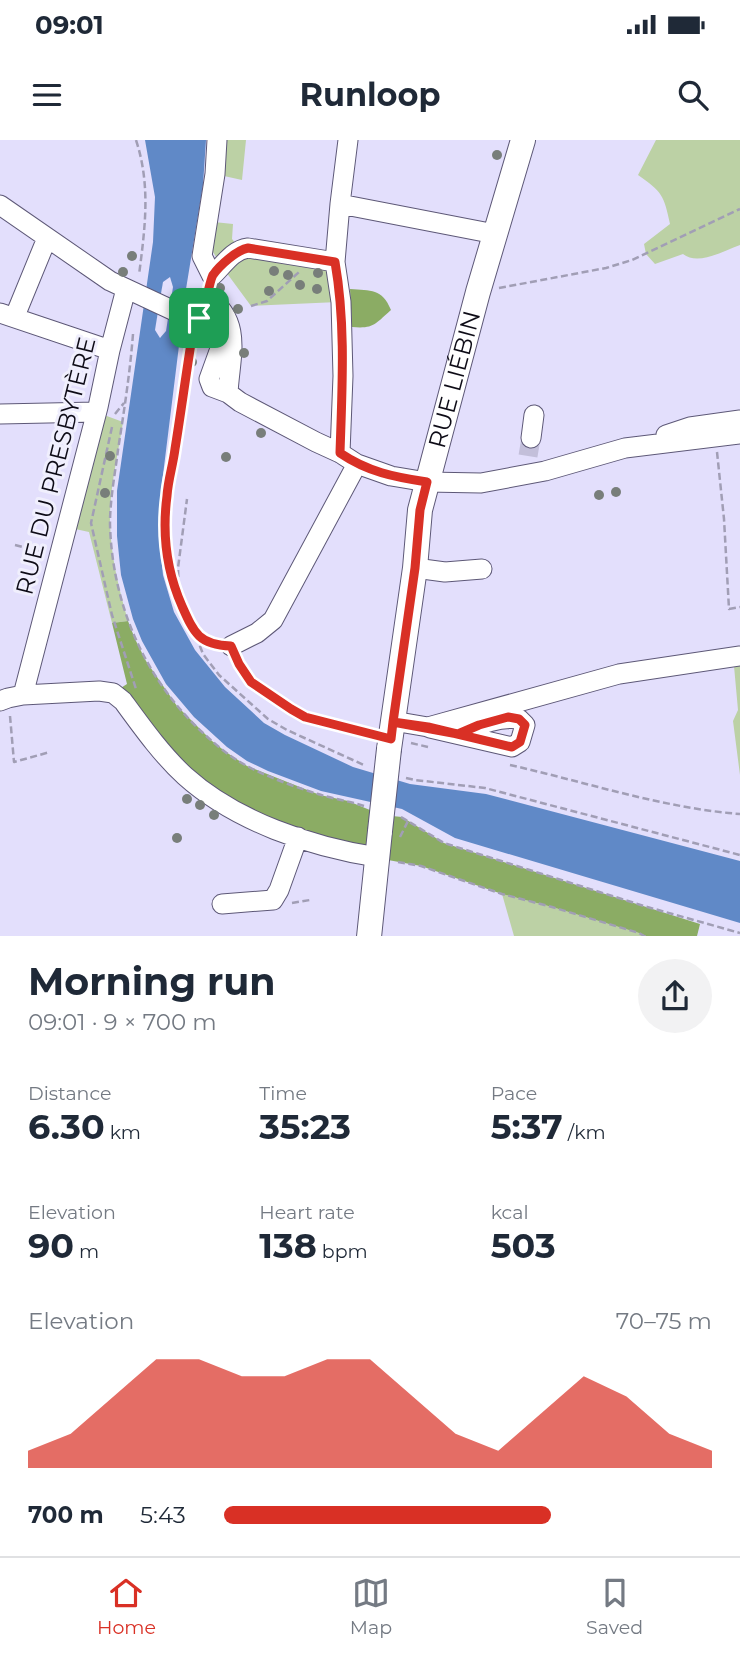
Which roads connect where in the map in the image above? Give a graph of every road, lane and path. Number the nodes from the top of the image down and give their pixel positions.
1 (136, 140) edge
2 (217, 140) edge
3 (348, 140) edge
4 (523, 140) edge
5 (340, 204) junction
6 (0, 205) edge
7 (740, 209) edge
8 (495, 234) junction
9 (47, 238) junction
10 (335, 262) junction
11 (302, 270) dead end
12 (212, 276) junction
13 (478, 292) junction
14 (135, 293) junction
15 (208, 296) junction
16 (251, 306) dead end
17 (7, 315) edge
18 (195, 318) junction
19 (110, 350) junction
20 (130, 370) dead end
21 (234, 397) junction
22 (126, 401) junction
23 (0, 414) edge
24 (105, 414) junction
25 (534, 415) dead end
26 (740, 420) edge
27 (112, 429) dead end
28 (740, 434) edge
29 (715, 438) junction
30 (625, 448) junction
31 (340, 453) junction
32 (528, 457) junction
33 (357, 464) junction
34 (427, 482) junction
35 (187, 499) dead end
36 (15, 545) dead end
37 (59, 557) junction
38 (415, 568) junction
39 (482, 569) dead end
40 (180, 602) junction
41 (740, 607) edge
42 (194, 632) junction
43 (231, 646) junction
44 (740, 656) edge
45 (10, 698) edge
46 (137, 720) junction
47 (458, 734) dead end
48 (391, 736) junction
49 (428, 737) junction
50 (50, 752) dead end
51 (502, 763) dead end
52 (366, 766) dead end
53 (402, 777) dead end
54 (370, 807) dead end
55 (740, 814) edge
56 (385, 822) junction
57 (298, 837) junction
58 (740, 855) edge
59 (382, 859) junction
60 (222, 904) dead end
61 (740, 933) edge
62 (369, 936) edge
63 (646, 936) edge

1 - 14 path
2 - 12 street
3 - 5 street
4 - 8 main road, RUE LIÉBIN
5 - 8 street
5 - 10 street
6 - 9 street
7 - 13 path
8 - 13 main road, RUE LIÉBIN
9 - 14 street
9 - 17 street
10 - 12 street
10 - 31 street
11 - 16 path
12 - 15 street
13 - 34 main road, RUE LIÉBIN
14 - 18 street
14 - 19 street, RUE DU PRESBYTÈRE
15 - 18 street
15 - 21 street
17 - 19 street
18 - 21 street
18 - 40 path
19 - 24 street, RUE DU PRESBYTÈRE
20 - 22 path
21 - 31 street
22 - 24 path
22 - 54 path
23 - 24 street
24 - 37 street, RUE DU PRESBYTÈRE
25 - 32 street
26 - 30 street
27 - 46 path
28 - 29 street
29 - 30 street
29 - 41 path
30 - 32 street
31 - 33 street
32 - 34 street
33 - 34 street
33 - 43 street
34 - 38 main road, RUE LIÉBIN
35 - 40 path
36 - 37 path
37 - 45 street, RUE DU PRESBYTÈRE
38 - 39 street
38 - 48 main road, RUE LIÉBIN
40 - 42 path
42 - 43 path
42 - 52 path
43 - 48 path
44 - 49 street
45 - 46 street
45 - 50 path
46 - 57 street
47 - 49 street
48 - 49 street
48 - 49 path
48 - 56 main road, RUE LIÉBIN, bridge
51 - 55 path
53 - 58 path
56 - 59 main road, RUE LIÉBIN
56 - 61 path
57 - 59 street
57 - 60 street
59 - 62 main road, RUE LIÉBIN
59 - 63 path

